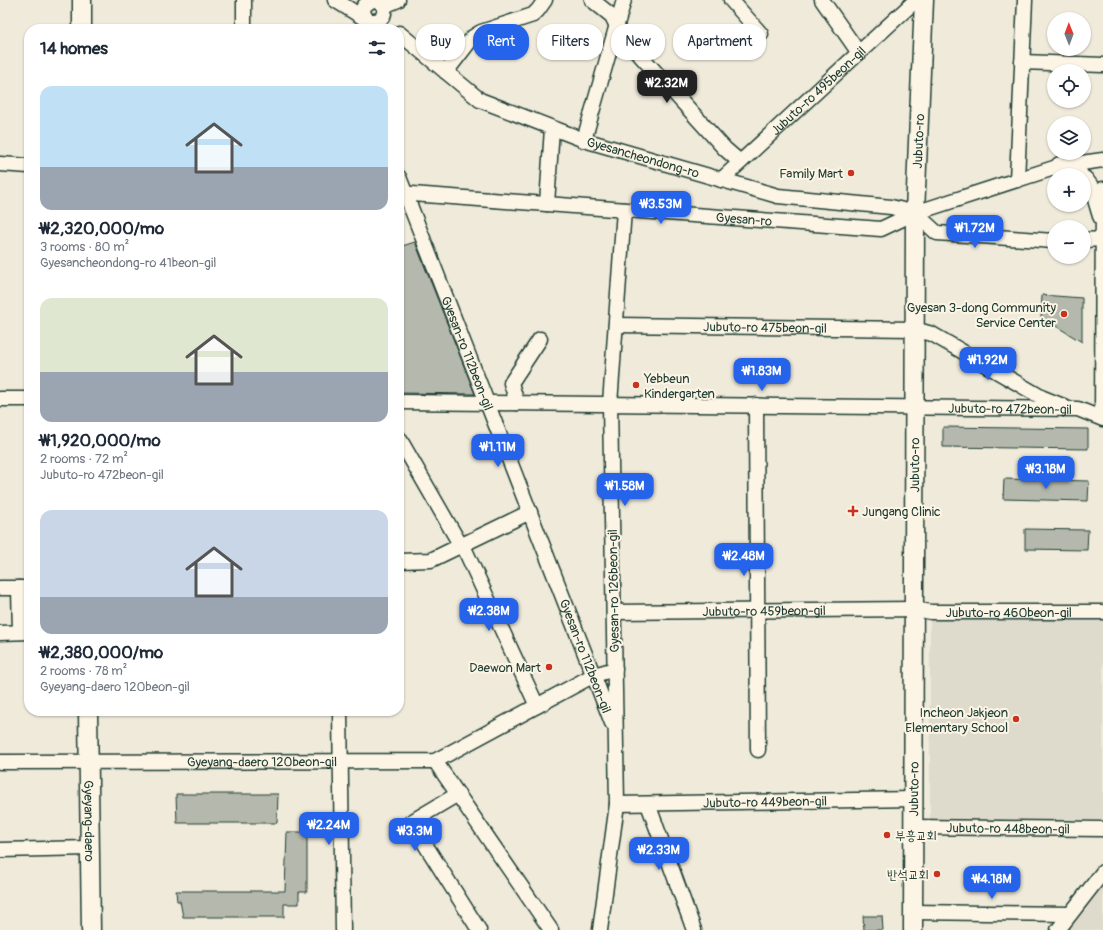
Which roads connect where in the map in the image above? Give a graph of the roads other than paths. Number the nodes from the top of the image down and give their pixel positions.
1 (82, 0) edge
2 (244, 0) edge
3 (335, 0) edge
4 (398, 0) edge
5 (545, 0) edge
6 (592, 0) edge
7 (624, 0) edge
8 (731, 0) edge
9 (822, 0) edge
10 (916, 0) edge
11 (924, 0) edge
12 (1025, 0) edge
13 (377, 11) edge
14 (82, 24) edge
15 (244, 24) edge
16 (389, 24) edge
17 (616, 24) edge
18 (618, 24) edge
19 (752, 24) edge
20 (404, 37) edge
21 (611, 47) edge
22 (859, 53) junction
23 (646, 60) edge
24 (1022, 62) junction
25 (1103, 65) edge
26 (446, 72) junction
27 (552, 128) junction
28 (584, 140) junction
29 (1103, 160) edge
30 (740, 162) junction
31 (0, 164) edge
32 (24, 166) edge
33 (1060, 166) junction
34 (1064, 168) edge
35 (720, 180) junction
36 (1017, 180) junction
37 (1091, 189) edge
38 (1103, 189) edge
39 (404, 194) edge
40 (404, 199) edge
41 (547, 204) junction
42 (624, 210) junction
43 (915, 213) junction
44 (1102, 216) junction
45 (1102, 239) edge
46 (1091, 240) edge
47 (1047, 241) edge
48 (616, 325) junction
49 (914, 329) junction
50 (1102, 330) edge
51 (540, 339) dead end
52 (0, 399) edge
53 (24, 399) edge
54 (404, 402) edge
55 (487, 402) junction
56 (517, 403) junction
57 (610, 404) junction
58 (756, 405) junction
59 (914, 406) junction
60 (1071, 409) junction
61 (1102, 418) edge
62 (404, 447) edge
63 (530, 512) junction
64 (461, 546) junction
65 (404, 561) edge
66 (0, 588) edge
67 (24, 588) edge
68 (914, 609) junction
69 (757, 611) junction
70 (614, 612) junction
71 (1103, 612) edge
72 (24, 632) edge
73 (0, 633) edge
74 (615, 669) junction
75 (594, 675) junction
76 (537, 706) junction
77 (88, 716) edge
78 (340, 716) edge
79 (616, 732) junction
80 (758, 750) dead end
81 (89, 761) junction
82 (341, 761) junction
83 (435, 761) junction
84 (0, 762) edge
85 (458, 794) junction
86 (914, 799) junction
87 (617, 804) junction
88 (648, 804) junction
89 (914, 827) junction
90 (1103, 829) edge
91 (90, 848) junction
92 (0, 850) edge
93 (1103, 872) edge
94 (913, 912) junction
95 (1070, 914) junction
96 (91, 930) edge
97 (343, 930) edge
98 (479, 930) edge
99 (551, 930) edge
100 (600, 930) edge
101 (694, 930) edge
102 (913, 930) edge
103 (1058, 930) edge

1 - 14 main road
2 - 15 street
3 - 13 street
4 - 13 street
5 - 26 street
6 - 17 street
7 - 18 street
8 - 19 street
9 - 22 street
10 - 22 street, Jubuto-ro 495beon-gil
11 - 43 main road, Jubuto-ro
12 - 24 street
13 - 16 street
20 - 26 street, Gyesancheondong-ro
21 - 28 street
22 - 30 street, Jubuto-ro 495beon-gil
23 - 30 street
24 - 25 street
24 - 36 street
26 - 27 street, Gyesancheondong-ro
27 - 28 street, Gyesancheondong-ro
27 - 41 street
28 - 35 street, Gyesancheondong-ro
29 - 33 street, Gyesan-ro
30 - 35 street, Jubuto-ro 495beon-gil
31 - 32 street
33 - 34 main road
33 - 36 street, Gyesan-ro
35 - 43 street, Gyesancheondong-ro
36 - 43 street, Gyesan-ro
37 - 44 main road
38 - 44 street
39 - 41 street, Gyesan-ro
40 - 55 street, Gyesan-ro 112beon-gil
41 - 42 street, Gyesan-ro
42 - 43 street, Gyesan-ro
42 - 48 street, Gyesan-ro 126beon-gil
43 - 47 street
43 - 49 main road, Jubuto-ro
44 - 45 street
45 - 46 street
45 - 50 street
48 - 49 street, Jubuto-ro 475beon-gil
48 - 57 street, Gyesan-ro 126beon-gil
49 - 59 main road, Jubuto-ro
49 - 60 street, Jubuto-ro 475beon-gil
50 - 61 street
51 - 56 street
52 - 53 street
54 - 55 street, Jubuto-ro 472beon-gil
55 - 56 street, Jubuto-ro 472beon-gil
55 - 63 street, Gyesan-ro 112beon-gil
56 - 57 street, Jubuto-ro 472beon-gil
57 - 58 street, Jubuto-ro 472beon-gil
57 - 70 street, Gyesan-ro 126beon-gil
58 - 59 street, Jubuto-ro 472beon-gil
58 - 69 street
59 - 60 street, Jubuto-ro 472beon-gil
59 - 68 main road, Jubuto-ro
60 - 61 street, Jubuto-ro 472beon-gil
62 - 64 street
63 - 64 street
63 - 75 street, Gyesan-ro 112beon-gil
64 - 65 street
64 - 76 street
66 - 67 street
68 - 69 street, Jubuto-ro 459beon-gil
68 - 71 street, Jubuto-ro 460beon-gil
68 - 86 main road, Jubuto-ro
69 - 70 street, Jubuto-ro 459beon-gil
69 - 80 street
70 - 74 street, Gyesan-ro 126beon-gil
72 - 73 street
74 - 75 street, Gyeyang-daero 120beon-gil
74 - 79 street, Gyesan-ro 126beon-gil
75 - 76 street, Gyeyang-daero 120beon-gil
75 - 79 street, Gyesan-ro 112beon-gil
76 - 83 street, Gyeyang-daero 120beon-gil
77 - 81 main road, Gyeyang-daero
78 - 82 street
79 - 87 street, Gyesan-ro 126beon-gil
81 - 82 street, Gyeyang-daero 120beon-gil
81 - 84 street, Gyeyang-daero 120beon-gil
81 - 91 main road, Gyeyang-daero
82 - 83 street, Gyeyang-daero 120beon-gil
82 - 97 street
83 - 85 street
85 - 98 street
85 - 99 street
86 - 88 street, Jubuto-ro 449beon-gil
86 - 89 main road, Jubuto-ro
87 - 88 street, Jubuto-ro 449beon-gil
87 - 100 street, Gyesan-ro 126beon-gil
88 - 101 street
89 - 90 street, Jubuto-ro 448beon-gil
89 - 94 main road, Jubuto-ro
91 - 92 street
91 - 96 main road, Gyeyang-daero
93 - 95 street
94 - 95 street
94 - 102 main road, Jubuto-ro
95 - 103 street

